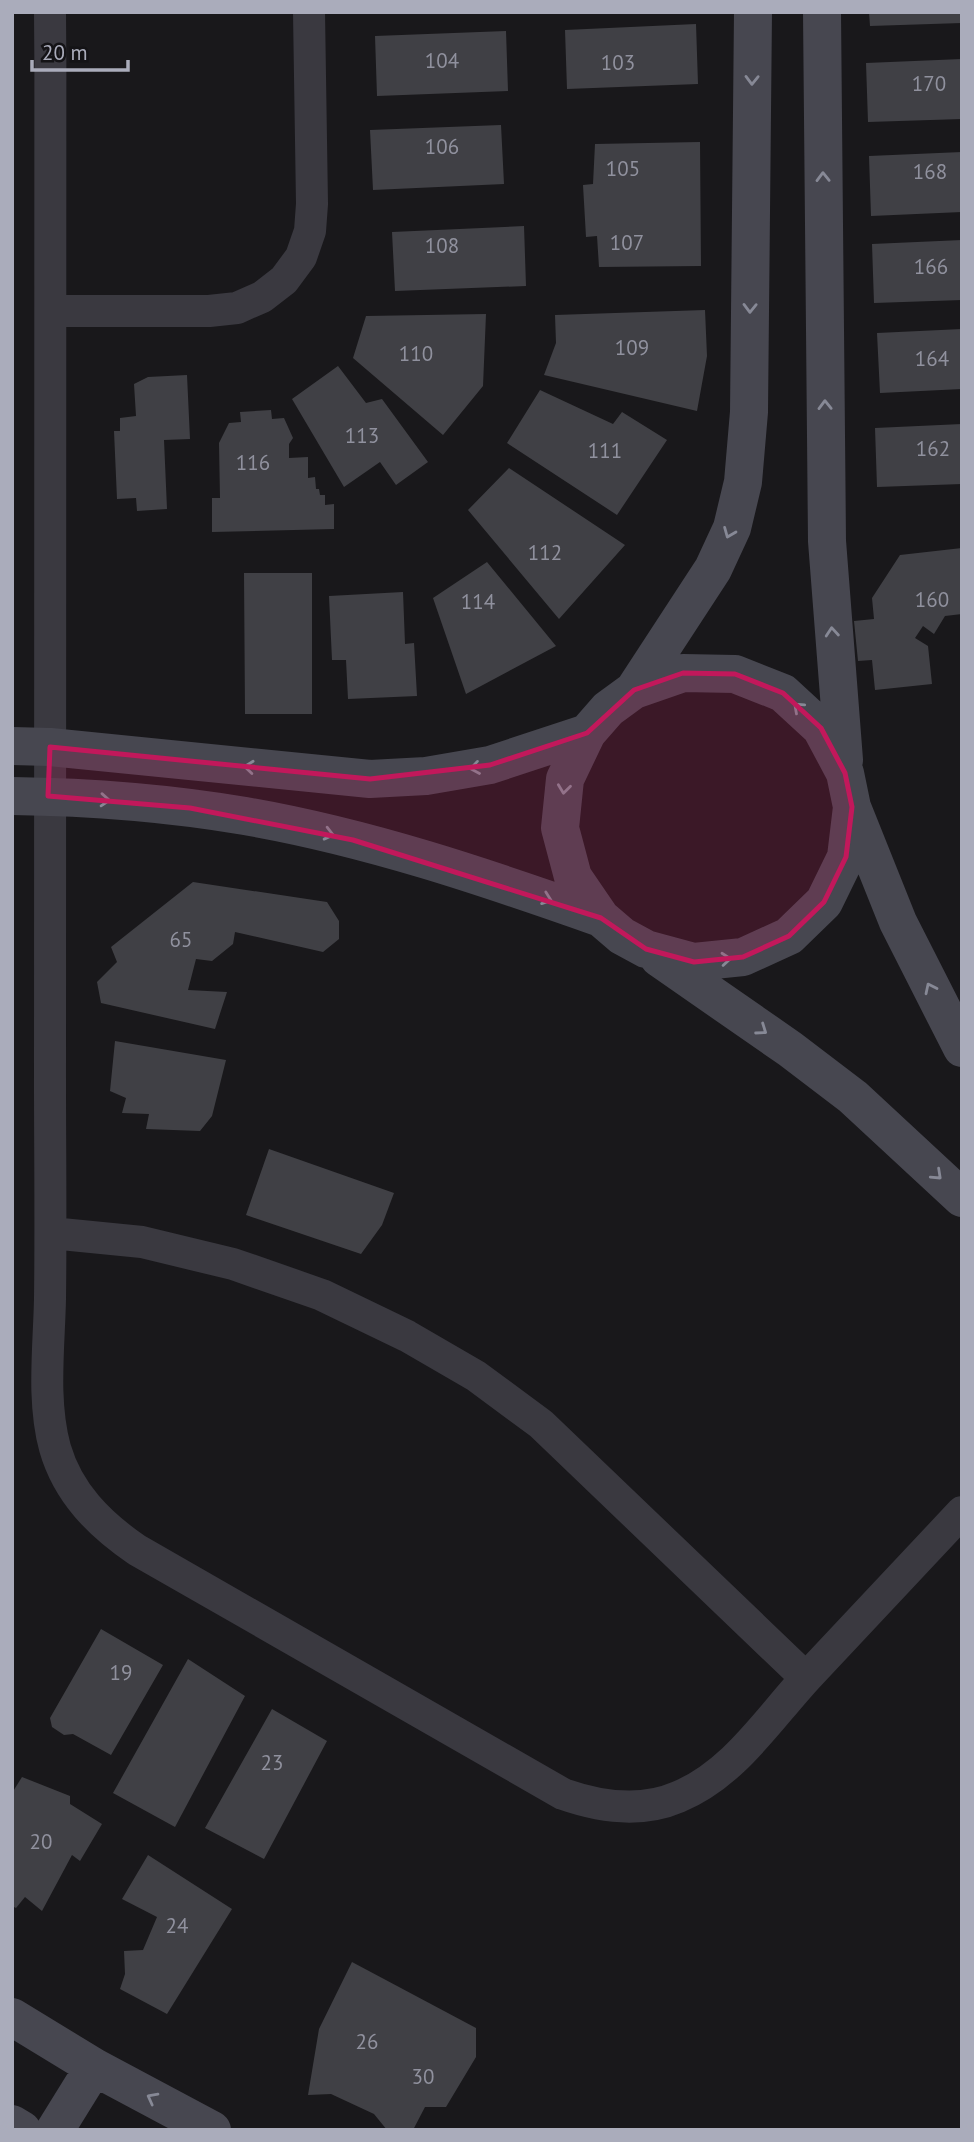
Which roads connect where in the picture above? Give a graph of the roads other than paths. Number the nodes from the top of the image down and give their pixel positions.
1 (50, 12) edge
2 (309, 12) edge
3 (753, 12) edge
4 (822, 12) edge
5 (52, 311) junction
6 (634, 690) junction
7 (587, 733) junction
8 (12, 746) edge
9 (50, 747) junction
10 (848, 790) junction
11 (30, 796) edge
12 (601, 918) junction
13 (646, 949) junction
14 (962, 1048) edge
15 (962, 1198) edge
16 (51, 1233) junction
17 (962, 1513) edge
18 (806, 1678) junction
19 (12, 2017) edge
20 (94, 2067) junction
21 (12, 2124) edge
22 (22, 2130) edge
23 (55, 2130) edge
24 (212, 2130) edge

1 - 5 street
2 - 5 street
3 -> 6 street
10 -> 4 street
5 - 9 street
6 - 7 street
10 -> 6 street
7 -> 9 street
7 -> 12 street
8 - 9 street
9 - 11 street
13 -> 10 street
14 -> 10 street
11 -> 12 street
11 - 16 street
12 - 13 street
13 -> 15 street
16 - 18 street
16 - 18 street
17 - 18 street
19 - 20 street
20 - 23 street
24 -> 20 street
21 - 22 street

